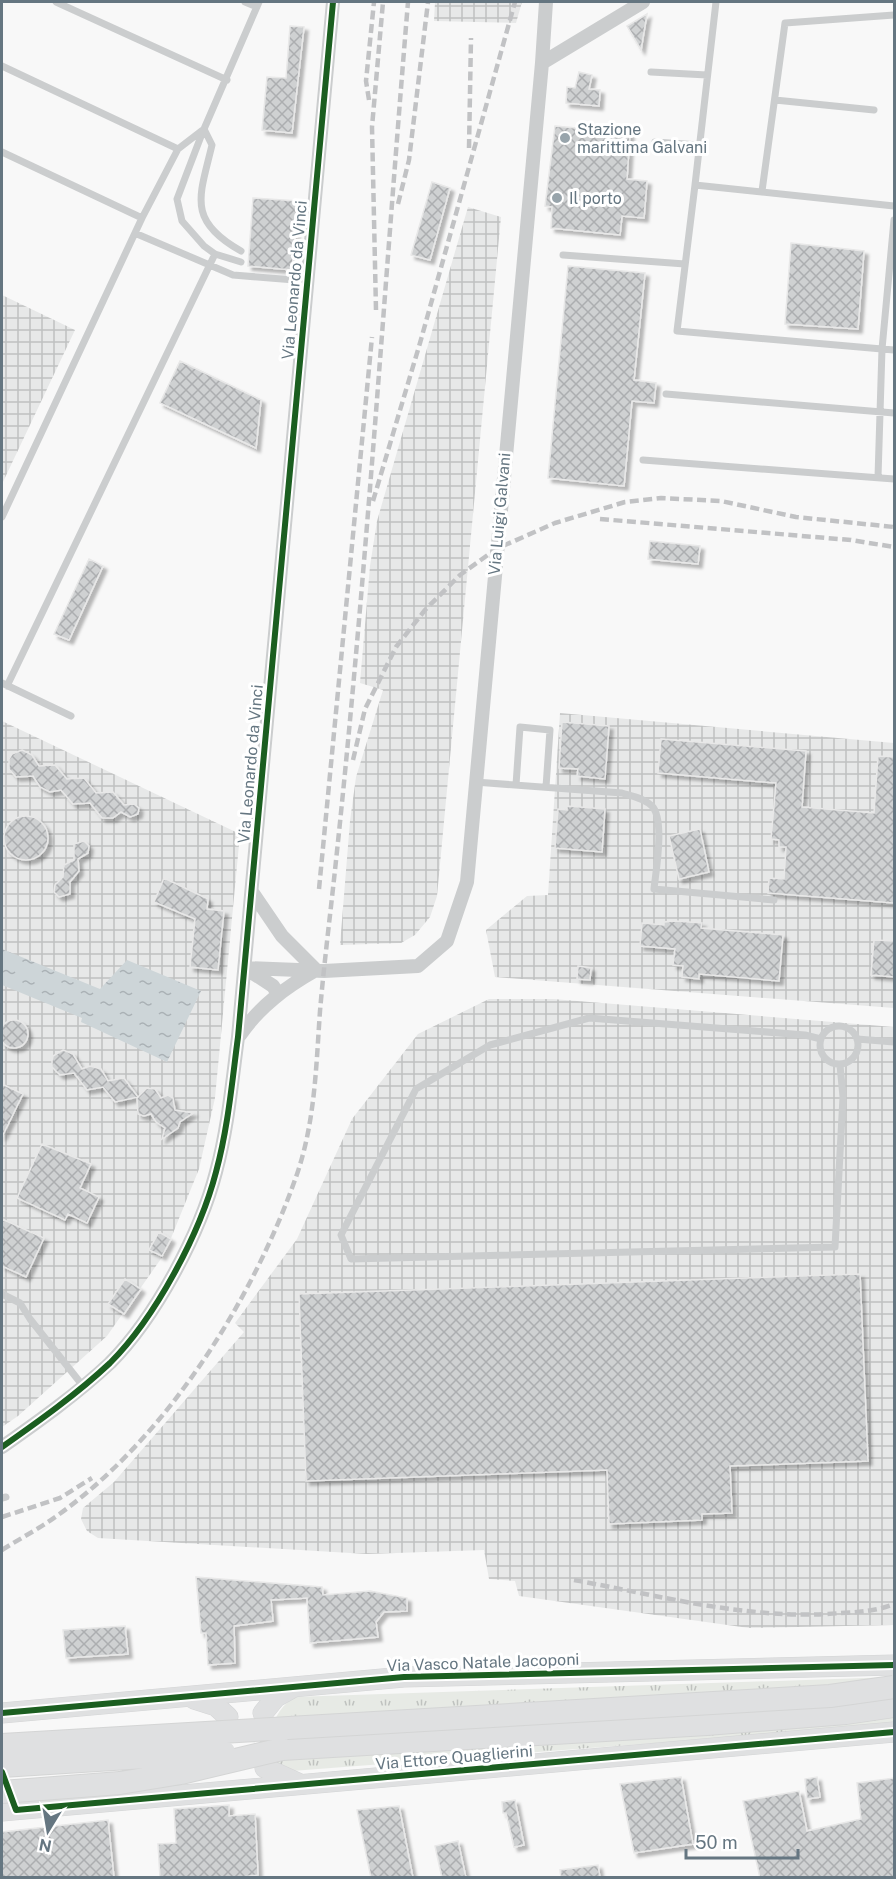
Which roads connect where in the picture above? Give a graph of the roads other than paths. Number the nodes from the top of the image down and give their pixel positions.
1 (56, 2) edge
2 (245, 2) edge
3 (333, 2) edge
4 (546, 2) edge
5 (555, 2) edge
6 (643, 2) edge
7 (716, 2) edge
8 (258, 4) edge
9 (894, 15) edge
10 (545, 20) junction
11 (542, 63) junction
12 (2, 66) edge
13 (651, 72) dead end
14 (707, 75) junction
15 (227, 80) junction
16 (775, 100) junction
17 (874, 110) dead end
18 (204, 129) junction
19 (655, 142) dead end
20 (699, 145) junction
21 (178, 149) junction
22 (2, 152) edge
23 (695, 185) junction
24 (762, 191) junction
25 (894, 206) edge
26 (142, 218) junction
27 (894, 220) edge
28 (894, 225) edge
29 (137, 234) junction
30 (241, 251) dead end
31 (215, 254) junction
32 (563, 255) dead end
33 (241, 262) dead end
34 (685, 264) junction
35 (210, 267) junction
36 (307, 281) junction
37 (882, 349) junction
38 (894, 350) edge
39 (666, 394) dead end
40 (880, 411) junction
41 (894, 412) edge
42 (643, 460) dead end
43 (878, 477) junction
44 (894, 479) edge
45 (2, 517) edge
46 (4, 685) edge
47 (71, 716) dead end
48 (475, 782) junction
49 (516, 785) junction
50 (546, 787) junction
51 (252, 892) junction
52 (774, 900) dead end
53 (245, 968) junction
54 (316, 970) junction
55 (278, 994) junction
56 (238, 1037) junction
57 (821, 1039) junction
58 (857, 1040) junction
59 (894, 1042) edge
60 (840, 1065) junction
61 (2, 1294) edge
62 (83, 1386) junction
63 (2, 1447) edge
64 (894, 1665) edge
65 (295, 1687) junction
66 (894, 1687) edge
67 (186, 1697) junction
68 (894, 1706) edge
69 (2, 1713) edge
70 (263, 1713) dead end
71 (228, 1717) dead end
72 (894, 1732) edge
73 (2, 1744) edge
74 (282, 1749) junction
75 (2, 1766) edge
76 (265, 1768) dead end
77 (227, 1772) dead end
78 (301, 1784) junction
79 (2, 1792) edge
80 (189, 1795) junction
81 (2, 1811) edge

1 - 15 lane
2 - 8 lane
3 - 36 street, Via Leonardo da Vinci
4 - 10 street, Via Luigi Galvani
5 - 10 street
6 - 11 street
7 - 14 lane
8 - 15 lane
9 - 16 lane
10 - 11 street, Via Luigi Galvani
11 - 48 street, Via Luigi Galvani
12 - 21 lane
13 - 14 lane
14 - 20 lane
15 - 18 lane
16 - 17 lane
16 - 24 lane
18 - 21 lane
18 - 30 lane
18 - 31 lane
19 - 20 lane
20 - 23 lane
21 - 26 lane
22 - 26 lane
23 - 24 lane
23 - 34 lane
24 - 25 lane
26 - 29 lane
27 - 28 lane
28 - 37 lane
29 - 35 lane
29 - 45 lane
31 - 33 lane
31 - 35 lane
32 - 34 lane
34 - 37 lane
35 - 36 lane
35 - 46 lane
36 - 51 street, Via Leonardo da Vinci
37 - 38 lane
37 - 40 lane
39 - 40 lane
40 - 41 lane
40 - 43 lane
42 - 43 lane
43 - 44 lane
46 - 47 lane
48 - 49 lane
48 - 54 street, Via Luigi Galvani
49 - 50 lane
49 - 50 lane
50 - 52 lane
51 - 53 street, Via Leonardo da Vinci
51 - 54 street
53 - 54 street, Via Luigi Galvani
53 - 55 street
53 - 56 street, Via Leonardo da Vinci
54 - 55 street
55 - 56 street
56 - 62 street, Via Leonardo da Vinci
57 - 58 lane
57 - 60 lane
57 - 60 lane
58 - 59 lane
58 - 60 lane
61 - 62 lane
62 - 63 street, Via Leonardo da Vinci
64 - 65 main road, Via Vasco Natale Jacoponi
65 - 67 main road, Via Vasco Natale Jacoponi
65 - 70 main road
66 - 73 highway, bridge
67 - 69 main road, Via Vasco Natale Jacoponi
67 - 71 main road
68 - 74 highway
72 - 78 main road, Via Ettore Quaglierini
74 - 75 highway, bridge
74 - 79 highway, bridge
76 - 78 main road
77 - 80 main road
78 - 80 main road, Via Ettore Quaglierini
80 - 81 main road, Via Ettore Quaglierini

